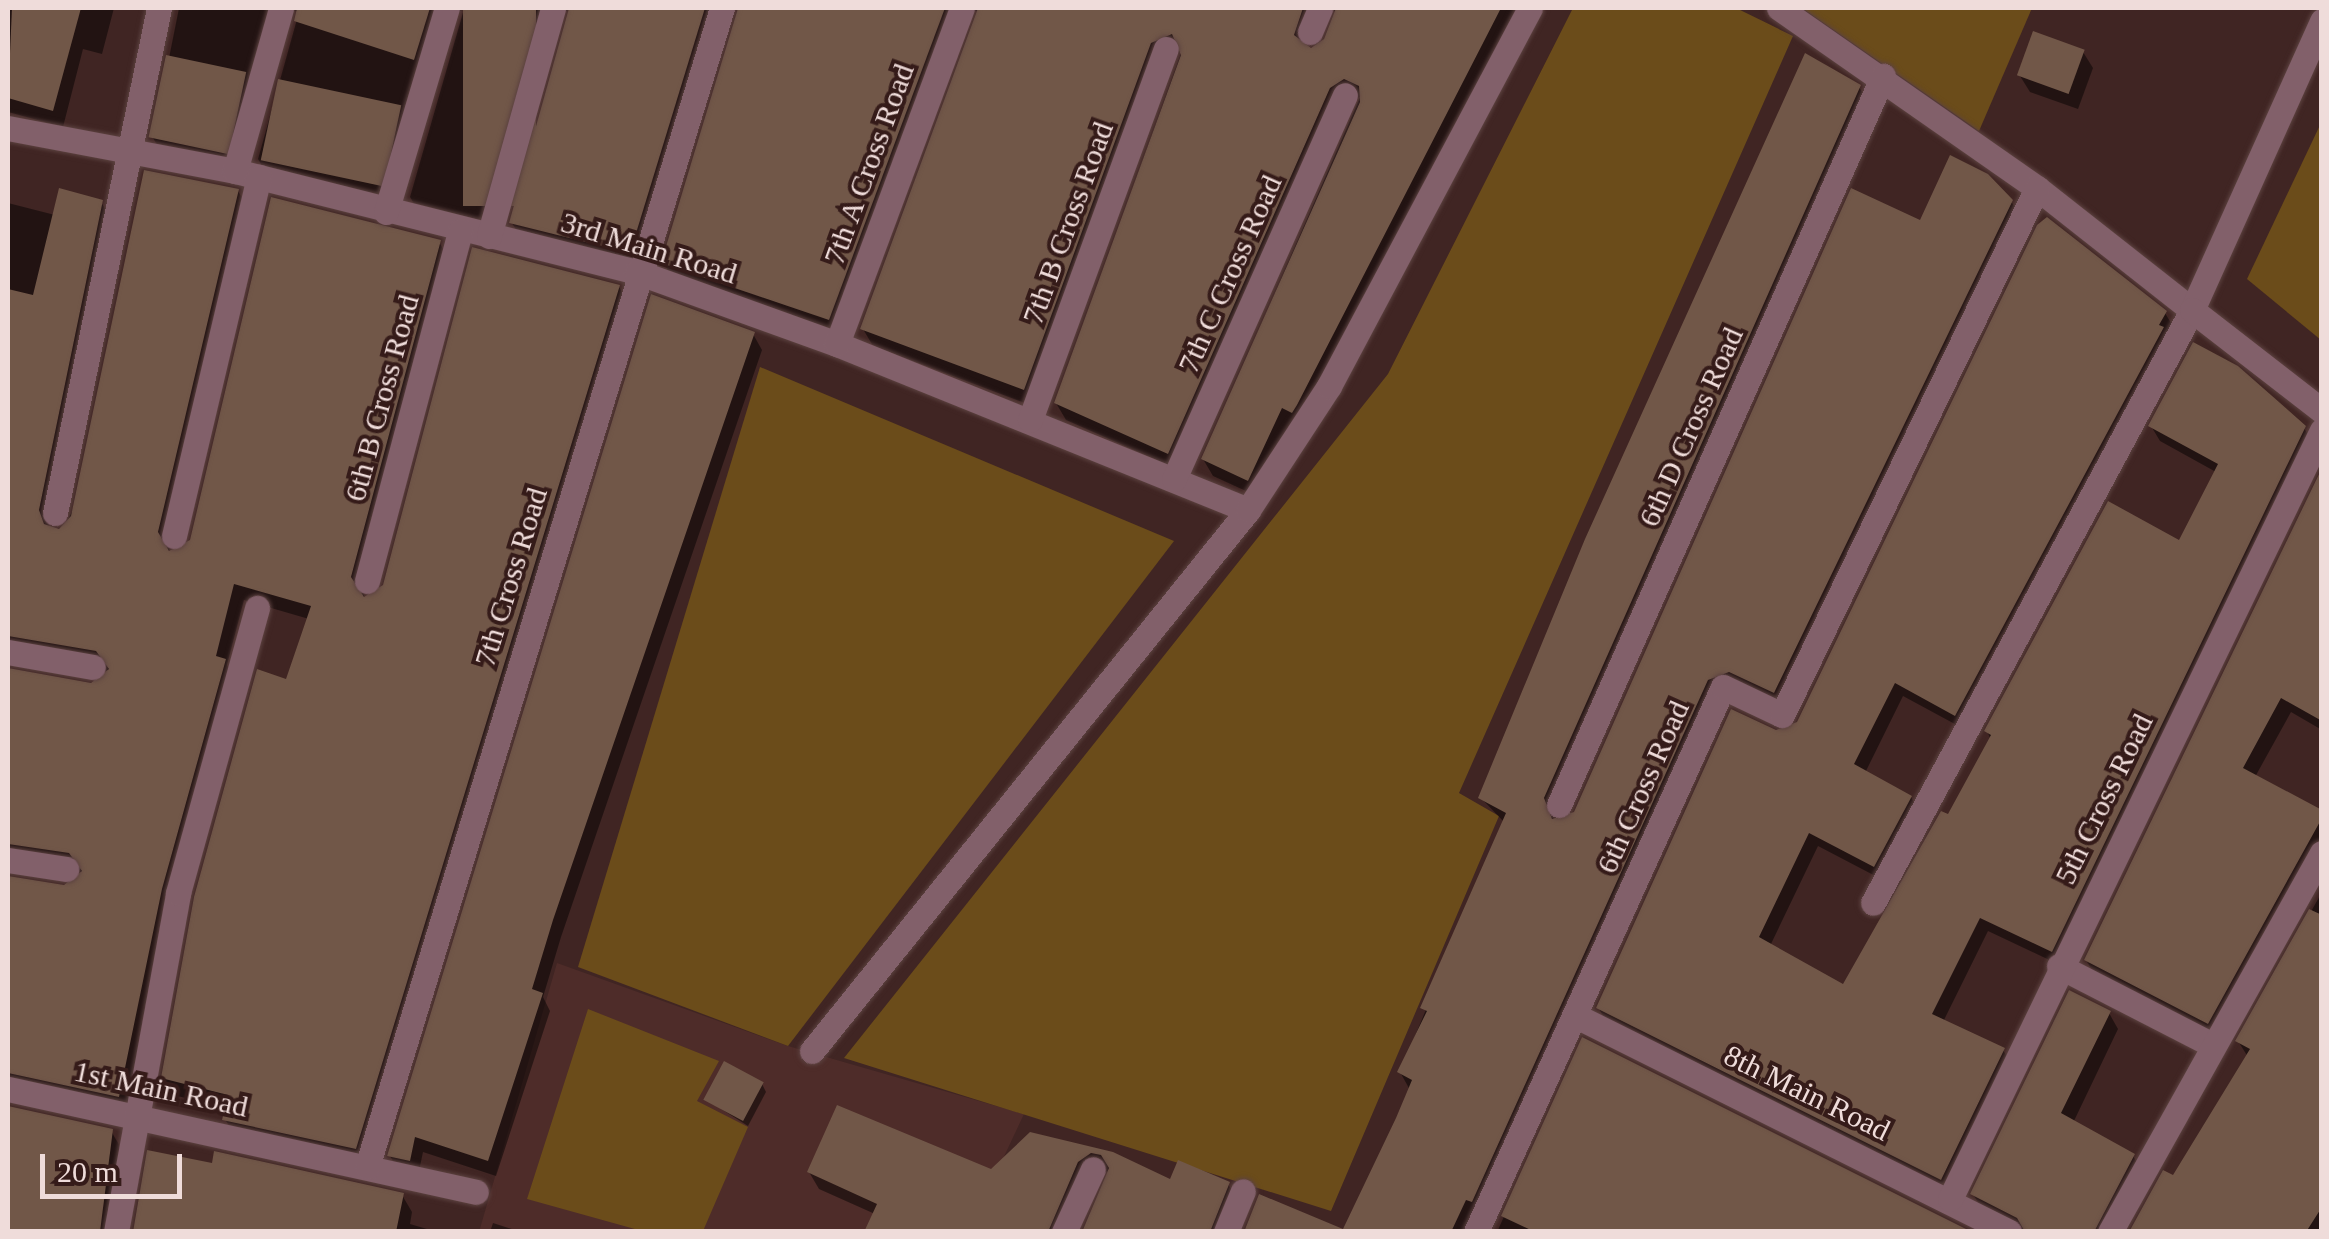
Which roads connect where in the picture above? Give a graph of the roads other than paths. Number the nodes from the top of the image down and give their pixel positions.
1 (160, 8) edge
2 (281, 8) edge
3 (446, 8) edge
4 (553, 8) edge
5 (722, 8) edge
6 (962, 8) edge
7 (1530, 8) edge
8 (1779, 8) edge
9 (2322, 21) edge
10 (1166, 49) dead end
11 (1884, 76) junction
12 (1344, 94) dead end
13 (8, 128) edge
14 (133, 150) junction
15 (247, 174) junction
16 (2037, 188) junction
17 (386, 212) junction
18 (460, 230) junction
19 (488, 236) junction
20 (637, 272) junction
21 (2192, 310) junction
22 (837, 344) junction
23 (2322, 411) edge
24 (1030, 420) junction
25 (2322, 430) edge
26 (1174, 479) junction
27 (1248, 510) junction
28 (55, 514) dead end
29 (174, 536) dead end
30 (367, 581) dead end
31 (257, 608) dead end
32 (8, 652) edge
33 (93, 667) dead end
34 (1559, 804) dead end
35 (2322, 854) edge
36 (8, 860) edge
37 (66, 870) dead end
38 (1873, 903) dead end
39 (2059, 966) junction
40 (1576, 1016) junction
41 (2213, 1045) junction
42 (812, 1052) dead end
43 (8, 1088) edge
44 (137, 1118) junction
45 (366, 1168) junction
46 (1093, 1170) dead end
47 (1243, 1191) dead end
48 (476, 1192) dead end
49 (1950, 1199) junction
50 (1477, 1231) edge
51 (116, 1232) edge
52 (1064, 1232) edge
53 (1226, 1232) edge
54 (2008, 1232) edge
55 (2110, 1232) edge

1 - 14 street
2 - 15 street
3 - 17 street
4 - 19 street
5 - 20 street, 7th Cross Road
6 - 22 street, 7th A Cross Road
7 - 27 street
8 - 11 street
9 - 21 street
10 - 24 street, 7th B Cross Road
11 - 16 street
11 - 34 street, 6th D Cross Road
12 - 26 street, 7th C Cross Road
13 - 14 street, 3rd Main Road
14 - 15 street, 3rd Main Road
14 - 28 street
15 - 17 street, 3rd Main Road
15 - 29 street
16 - 21 street
16 - 40 street, 6th Cross Road
17 - 18 street, 3rd Main Road
18 - 19 street, 3rd Main Road
18 - 30 street, 6th B Cross Road
19 - 20 street, 3rd Main Road
20 - 22 street, 3rd Main Road
20 - 45 street, 7th Cross Road
21 - 23 street
21 - 38 street
22 - 24 street, 3rd Main Road
24 - 26 street, 3rd Main Road
25 - 39 street, 5th Cross Road
26 - 27 street, 3rd Main Road
27 - 42 street
31 - 44 street
32 - 33 street
35 - 41 street
36 - 37 street
39 - 41 street
39 - 49 street, 5th Cross Road
40 - 49 street, 8th Main Road
40 - 50 street, 6th Cross Road
41 - 55 street
43 - 44 street, 1st Main Road
44 - 45 street, 1st Main Road
44 - 51 street
45 - 48 street, 1st Main Road
46 - 52 street
47 - 53 street
49 - 54 street, 8th Main Road

